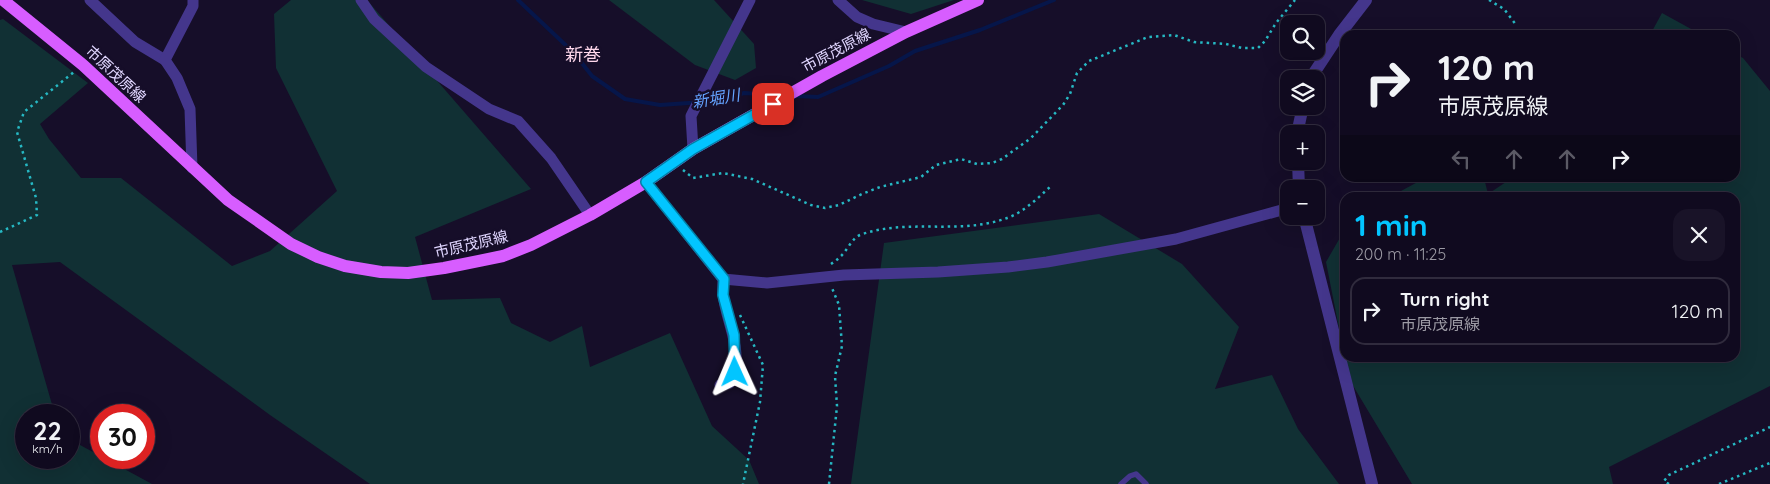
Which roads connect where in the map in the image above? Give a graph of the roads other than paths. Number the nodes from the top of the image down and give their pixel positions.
1 (3, 0) edge
2 (90, 0) edge
3 (193, 0) edge
4 (361, 0) edge
5 (750, 0) edge
6 (838, 0) edge
7 (978, 0) edge
8 (1366, 0) edge
9 (1343, 30) edge
10 (906, 32) junction
11 (1340, 34) edge
12 (165, 60) junction
13 (1316, 70) edge
14 (693, 149) junction
15 (192, 168) junction
16 (646, 182) junction
17 (1280, 210) edge
18 (590, 214) junction
19 (1306, 225) edge
20 (724, 279) junction
21 (1340, 358) edge
22 (1341, 362) edge
23 (720, 385) dead end
24 (1121, 484) edge
25 (1146, 484) edge
26 (1372, 484) edge

1 - 15 main road, 市原茂原線
2 - 12 street
3 - 12 street
4 - 18 street
5 - 14 street
6 - 10 street
7 - 10 main road, 市原茂原線
8 - 9 street
10 - 14 main road, 市原茂原線
11 - 13 street
12 - 15 street
14 - 16 main road, 市原茂原線
15 - 18 main road, 市原茂原線
16 - 18 main road, 市原茂原線
16 - 20 street
17 - 20 street
19 - 21 street
20 - 23 street
22 - 26 street
24 - 25 lane

